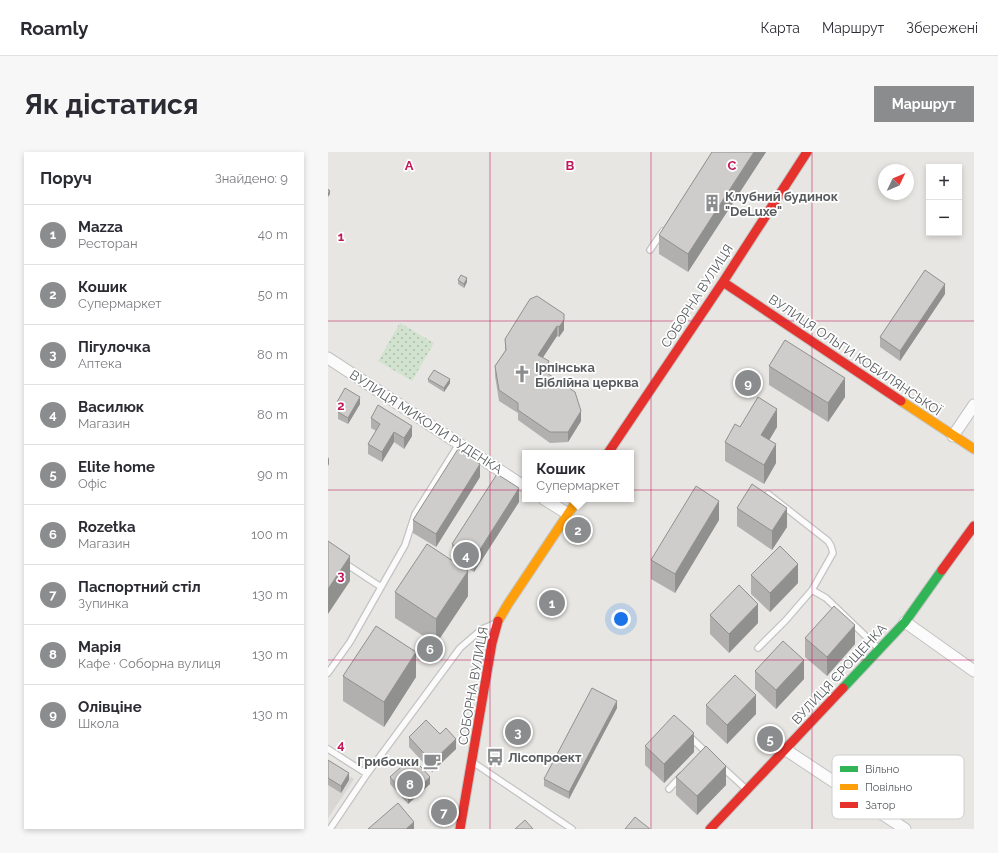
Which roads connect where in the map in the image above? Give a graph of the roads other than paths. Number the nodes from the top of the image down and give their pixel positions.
1 (807, 152) edge
2 (667, 224) edge
3 (650, 250) dead end
4 (722, 282) junction
5 (328, 358) edge
6 (974, 405) edge
7 (953, 436) junction
8 (459, 444) junction
9 (974, 449) edge
10 (610, 450) edge
11 (522, 485) edge
12 (768, 494) edge
13 (549, 502) edge
14 (576, 502) edge
15 (568, 514) junction
16 (974, 526) edge
17 (335, 557) edge
18 (381, 587) junction
19 (812, 590) junction
20 (498, 622) junction
21 (905, 622) junction
22 (758, 648) dead end
23 (880, 649) junction
24 (329, 670) edge
25 (974, 671) edge
26 (687, 734) edge
27 (328, 750) edge
28 (786, 750) junction
29 (705, 751) junction
30 (700, 756) edge
31 (711, 756) edge
32 (716, 761) edge
33 (472, 762) junction
34 (684, 772) edge
35 (367, 774) junction
36 (832, 781) edge
37 (669, 789) dead end
38 (748, 791) junction
39 (890, 819) edge
40 (330, 829) edge
41 (460, 829) edge
42 (572, 829) edge
43 (710, 829) edge
44 (905, 829) edge

1 - 4 main road, СОБОРНА ВУЛИЦЯ
2 - 3 lane
4 - 7 main road, ВУЛИЦЯ ОЛЬГИ КОБИЛЯНСЬКОЇ
4 - 10 main road, СОБОРНА ВУЛИЦЯ
5 - 8 street, ВУЛИЦЯ МИКОЛИ РУДЕНКА
6 - 7 street
7 - 9 main road, ВУЛИЦЯ ОЛЬГИ КОБИЛЯНСЬКОЇ
8 - 11 street, ВУЛИЦЯ МИКОЛИ РУДЕНКА
8 - 18 lane
12 - 19 lane
13 - 15 street
14 - 15 main road, СОБОРНА ВУЛИЦЯ
15 - 20 main road, СОБОРНА ВУЛИЦЯ
16 - 21 main road, ВУЛИЦЯ ЄРОЩЕНКА
17 - 18 lane
18 - 24 lane
19 - 22 lane
19 - 23 lane
20 - 33 main road, СОБОРНА ВУЛИЦЯ
20 - 35 lane
21 - 23 main road, ВУЛИЦЯ ЄРОЩЕНКА
21 - 25 street
23 - 28 main road, ВУЛИЦЯ ЄРОЩЕНКА
26 - 29 lane
27 - 35 lane
28 - 36 street
28 - 38 main road, ВУЛИЦЯ ЄРОЩЕНКА
29 - 30 lane
29 - 31 lane
32 - 38 lane
33 - 41 main road, СОБОРНА ВУЛИЦЯ
33 - 42 lane
34 - 37 lane
35 - 40 lane
38 - 43 main road, ВУЛИЦЯ ЄРОЩЕНКА
39 - 44 street

